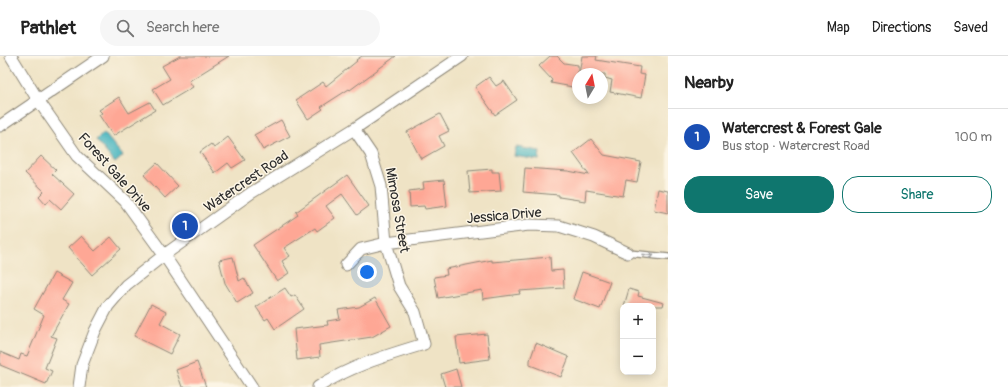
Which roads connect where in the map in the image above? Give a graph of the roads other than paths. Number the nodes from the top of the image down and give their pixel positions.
1 (11, 56) edge
2 (103, 56) edge
3 (462, 56) edge
4 (38, 100) junction
5 (0, 126) edge
6 (354, 129) junction
7 (386, 244) junction
8 (628, 253) joint
9 (164, 255) junction
10 (668, 257) edge
11 (346, 265) dead end
12 (79, 387) edge
13 (252, 387) edge
14 (318, 387) edge

1 - 4 street, Forest Gale Drive
2 - 4 street
3 - 6 street, Watercrest Road
4 - 5 street
4 - 9 street, Forest Gale Drive
6 - 7 street, Mimosa Street
6 - 9 street, Watercrest Road
7 - 8 street, Jessica Drive
7 - 11 street, Jessica Drive
7 - 14 street, Mimosa Street
8 -> 10 lane, Jessica Drive
9 - 12 street, Watercrest Road
9 - 13 street, Forest Gale Drive

